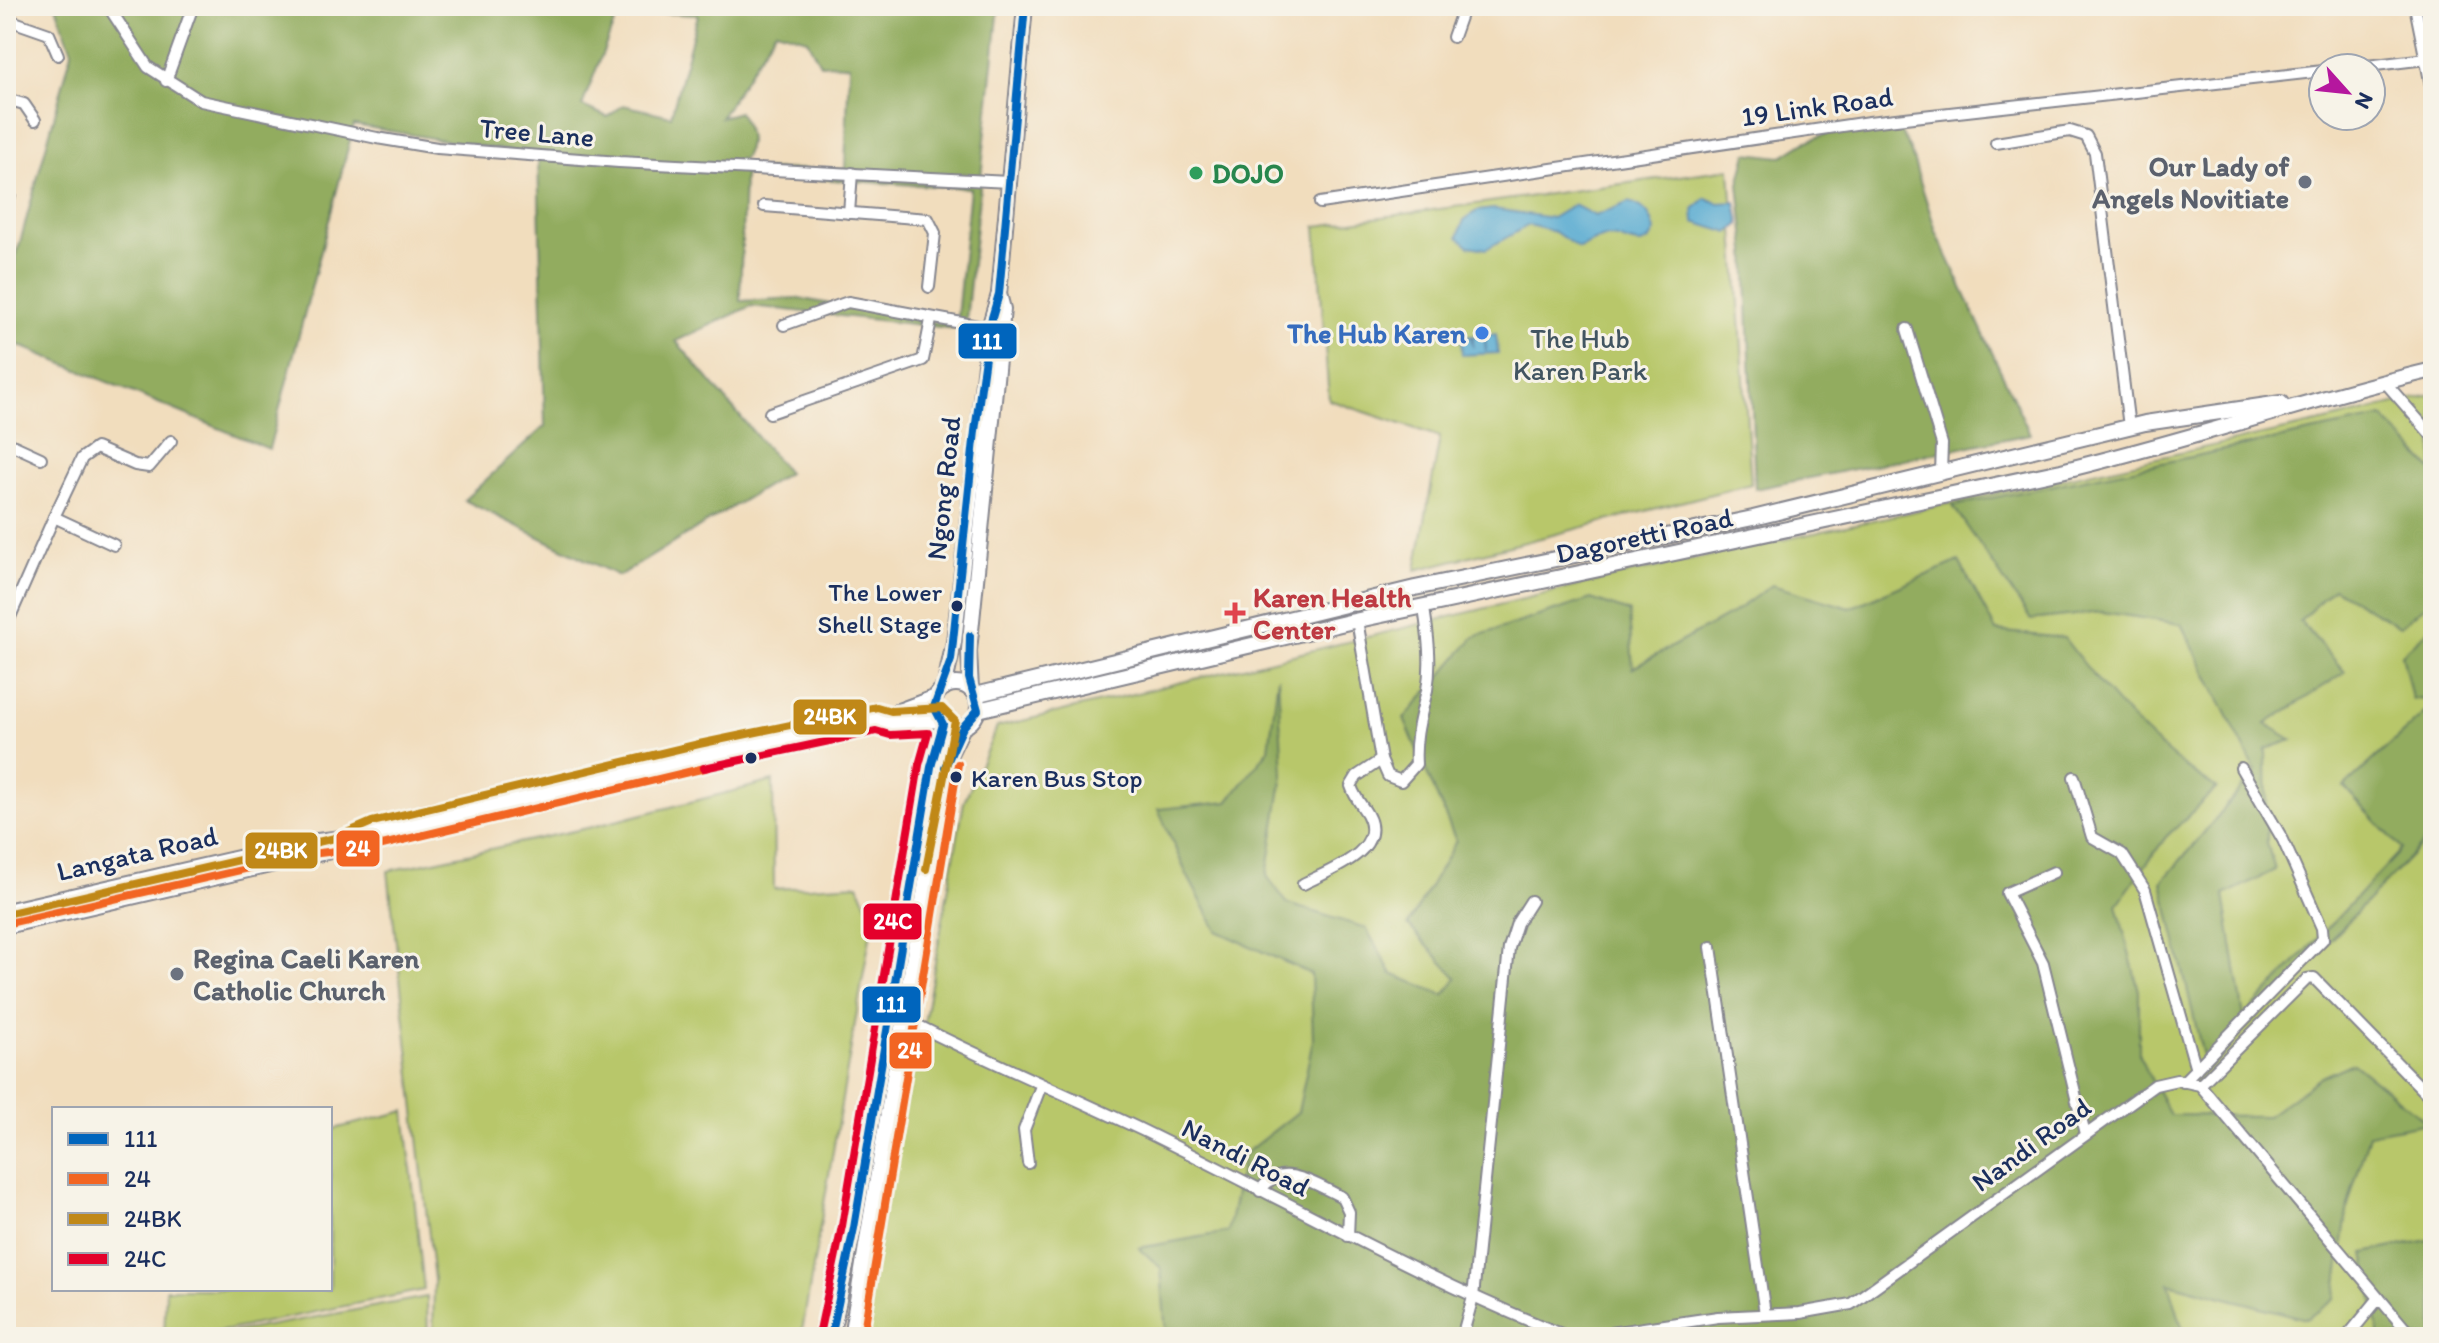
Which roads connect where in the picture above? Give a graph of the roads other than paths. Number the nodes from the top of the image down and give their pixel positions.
1 (108, 6) edge
2 (193, 6) edge
3 (1025, 6) edge
4 (1464, 6) edge
5 (2415, 6) edge
6 (6, 19) edge
7 (1453, 37) dead end
8 (58, 55) dead end
9 (2426, 59) junction
10 (2387, 64) edge
11 (2307, 73) edge
12 (166, 81) junction
13 (2433, 96) edge
14 (6, 99) edge
15 (35, 120) dead end
16 (1996, 143) dead end
17 (852, 173) junction
18 (6, 177) edge
19 (1009, 182) junction
20 (10, 196) dead end
21 (1320, 203) dead end
22 (764, 206) dead end
23 (849, 213) junction
24 (929, 287) dead end
25 (999, 294) junction
26 (931, 320) junction
27 (784, 325) dead end
28 (989, 328) junction
29 (1907, 329) dead end
30 (2433, 370) edge
31 (2384, 381) junction
32 (2317, 398) junction
33 (770, 413) dead end
34 (2130, 427) junction
35 (982, 432) junction
36 (2433, 437) edge
37 (171, 441) dead end
38 (6, 442) edge
39 (2136, 453) junction
40 (41, 458) dead end
41 (1941, 473) junction
42 (54, 517) junction
43 (114, 545) dead end
44 (1424, 608) junction
45 (1357, 620) junction
46 (6, 626) edge
47 (940, 693) junction
48 (974, 698) junction
49 (877, 719) junction
50 (941, 722) junction
51 (963, 727) junction
52 (1381, 760) junction
53 (2241, 768) dead end
54 (2074, 777) dead end
55 (375, 834) junction
56 (2054, 872) dead end
57 (1303, 884) dead end
58 (1531, 901) dead end
59 (6, 911) edge
60 (6, 926) edge
61 (1711, 947) dead end
62 (903, 1018) junction
63 (2196, 1069) junction
64 (2183, 1082) junction
65 (2200, 1085) junction
66 (1041, 1086) junction
67 (2433, 1100) edge
68 (2085, 1134) junction
69 (1028, 1163) dead end
70 (1260, 1191) junction
71 (1348, 1236) junction
72 (1473, 1297) junction
73 (2379, 1298) junction
74 (1765, 1314) junction
75 (1586, 1336) edge
76 (831, 1337) edge
77 (851, 1337) edge
78 (1462, 1337) edge
79 (1569, 1337) edge
80 (2347, 1337) edge
81 (2412, 1337) edge

1 - 12 street, Tree Lane
2 - 12 street
3 - 19 main road, Ngong Road
4 - 7 street
5 - 9 street
6 - 8 street
9 - 10 street
9 - 13 street
11 - 21 street, 19 Link Road
12 - 17 street, Tree Lane
14 - 15 street
16 - 34 street
17 - 19 street, Tree Lane
17 - 23 street
18 - 20 street
19 - 25 main road, Ngong Road
22 - 23 street
23 - 24 street
25 - 28 main road, Ngong Road
25 - 35 main road, Ngong Road
26 - 27 street
26 - 28 street
26 - 33 street
28 - 35 main road, Ngong Road
29 - 41 street
30 - 31 main road, Dagoretti Road
31 - 32 main road, Dagoretti Road
31 - 36 street
32 - 34 main road, Dagoretti Road
32 - 39 main road, Dagoretti Road
34 - 39 main road
34 - 41 main road, Dagoretti Road
35 - 47 main road, Ngong Road
35 - 48 main road, Ngong Road
37 - 42 street
38 - 40 street
39 - 44 main road, Dagoretti Road
41 - 48 main road, Dagoretti Road
42 - 43 street
42 - 46 street
44 - 45 main road, Dagoretti Road
44 - 52 street
45 - 48 main road, Dagoretti Road
45 - 52 street
47 - 48 main road
47 - 49 main road
47 - 50 main road
48 - 51 main road
49 - 50 main road
49 - 55 main road, Langata Road
50 - 51 main road
50 - 76 main road
51 - 62 main road
52 - 57 street
53 - 63 street
54 - 63 street
55 - 59 main road, Langata Road
55 - 60 main road, Langata Road
56 - 68 street
58 - 72 street
61 - 74 street
62 - 66 street, Nandi Road
62 - 77 main road
63 - 64 street
64 - 65 street, Nandi Road
64 - 68 street, Nandi Road
65 - 67 street
65 - 73 street
66 - 69 street
66 - 70 street, Nandi Road
68 - 74 street, Nandi Road
70 - 71 street, Nandi Road
70 - 71 street
71 - 72 street, Nandi Road
72 - 78 street
72 - 79 street, Nandi Road
73 - 80 street
73 - 81 street
74 - 75 street, Nandi Road

